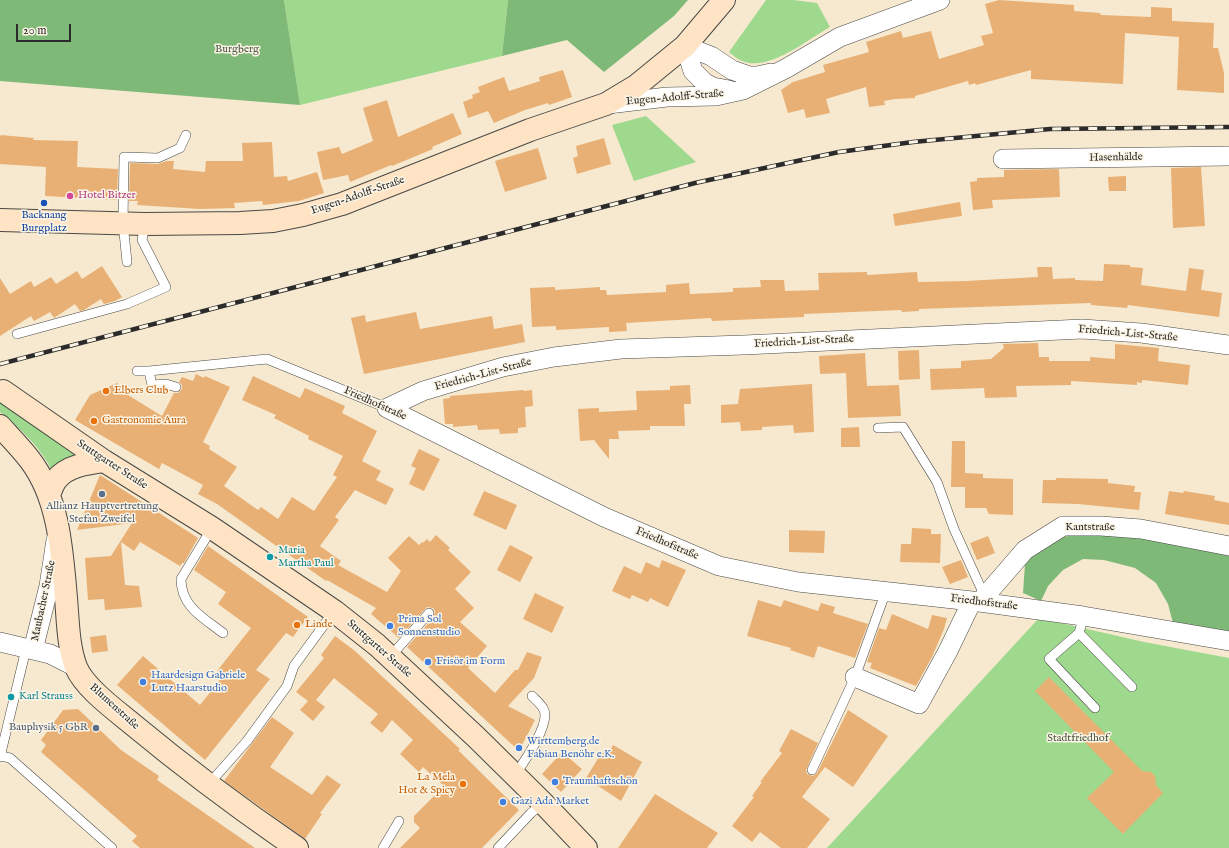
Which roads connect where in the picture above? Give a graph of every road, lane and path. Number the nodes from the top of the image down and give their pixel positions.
1 (724, 0) edge
2 (940, 0) edge
3 (685, 46) junction
4 (785, 69) junction
5 (742, 90) junction
6 (606, 104) junction
7 (186, 135) dead end
8 (1229, 156) edge
9 (1003, 159) dead end
10 (0, 220) edge
11 (123, 223) junction
12 (145, 224) junction
13 (127, 262) dead end
14 (17, 334) dead end
15 (1229, 345) edge
16 (137, 371) dead end
17 (149, 371) junction
18 (176, 387) dead end
19 (3, 391) dead end
20 (387, 408) junction
21 (0, 426) edge
22 (878, 428) dead end
23 (104, 461) junction
24 (49, 495) junction
25 (58, 528) junction
26 (212, 528) junction
27 (1229, 546) edge
28 (886, 591) junction
29 (979, 600) junction
30 (334, 611) junction
31 (429, 613) dead end
32 (1083, 620) junction
33 (223, 633) dead end
34 (1229, 641) edge
35 (0, 642) edge
36 (30, 649) junction
37 (390, 657) junction
38 (76, 667) junction
39 (855, 678) junction
40 (1132, 687) dead end
41 (532, 696) dead end
42 (1095, 708) dead end
43 (1, 756) edge
44 (812, 770) dead end
45 (515, 775) junction
46 (208, 785) junction
47 (543, 803) junction
48 (399, 822) dead end
49 (115, 847) edge
50 (294, 847) edge
51 (383, 848) edge
52 (498, 848) edge
53 (586, 848) edge

1 - 3 street
2 - 4 street, Eugen-Adolff-Straße
3 - 4 street, Eugen-Adolff-Straße
3 - 5 street, Eugen-Adolff-Straße
3 - 6 street, Eugen-Adolff-Straße
4 - 5 street, Eugen-Adolff-Straße
5 - 6 street, Eugen-Adolff-Straße
6 - 12 street, Eugen-Adolff-Straße
7 - 11 lane
8 - 9 street, Hasenhälde
10 - 11 street, Eugen-Adolff-Straße
11 - 12 street, Eugen-Adolff-Straße
11 - 13 lane
12 - 14 lane
15 - 20 street, Friedrich-List-Straße
16 - 17 lane, Friedhofstraße
17 - 18 lane
17 - 20 lane, Friedhofstraße
19 - 23 street, Stuttgarter Straße
20 - 28 street, Friedhofstraße
21 - 24 street, Blumenstraße
22 - 29 lane
23 - 24 street
23 - 26 street, Stuttgarter Straße
24 - 25 street, Blumenstraße
25 - 36 street, Maubacher Straße
25 - 38 street, Blumenstraße
26 - 30 street, Stuttgarter Straße
26 - 33 lane
27 - 29 street, Kantstraße
28 - 29 street, Friedhofstraße
28 - 39 lane
29 - 32 street, Friedhofstraße
29 - 39 street, Kantstraße
30 - 37 street, Stuttgarter Straße
30 - 46 lane
31 - 37 lane
32 - 34 street, Friedhofstraße
32 - 40 lane
32 - 42 lane
35 - 36 street, Maubacher Straße
36 - 38 street, Maubacher Straße
36 - 43 lane
37 - 45 street, Stuttgarter Straße
38 - 46 street, Blumenstraße
39 - 44 lane
41 - 45 lane
43 - 49 lane
45 - 47 street, Stuttgarter Straße
46 - 50 street, Blumenstraße
47 - 52 lane
47 - 53 street, Stuttgarter Straße
48 - 51 lane

